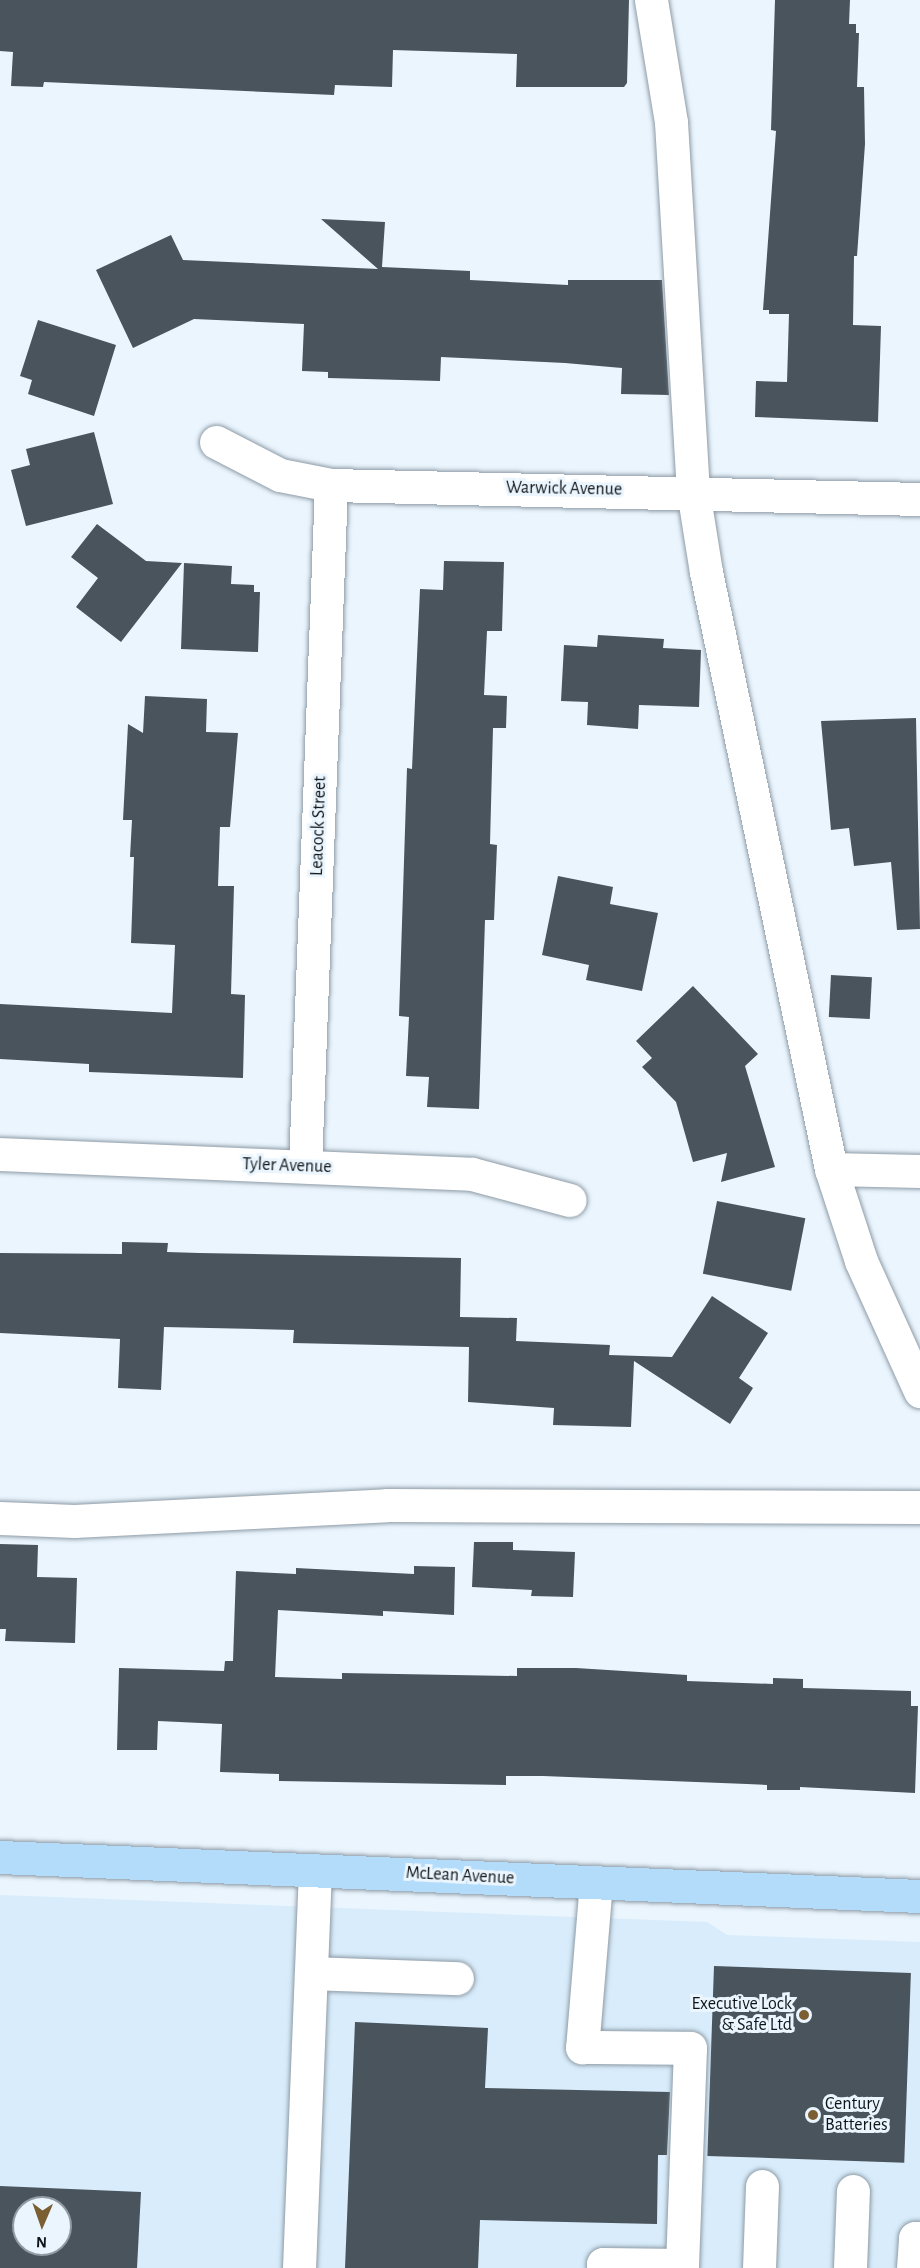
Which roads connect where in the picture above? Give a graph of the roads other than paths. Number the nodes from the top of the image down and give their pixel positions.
1 (651, 0) edge
2 (216, 442) dead end
3 (331, 485) junction
4 (693, 491) junction
5 (920, 499) edge
6 (0, 1154) edge
7 (306, 1166) junction
8 (831, 1169) junction
9 (920, 1171) edge
10 (570, 1200) dead end
11 (920, 1391) edge
12 (920, 1507) edge
13 (0, 1518) edge
14 (0, 1857) edge
15 (315, 1870) junction
16 (596, 1882) junction
17 (920, 1896) edge
18 (311, 1973) junction
19 (457, 1978) dead end
20 (762, 2186) dead end
21 (853, 2191) dead end
22 (920, 2238) edge
23 (299, 2268) edge
24 (603, 2268) edge
25 (759, 2268) edge
26 (850, 2268) edge
27 (914, 2268) edge

1 - 4 street
2 - 3 street, Warwick Avenue
3 - 4 street, Warwick Avenue
3 - 7 street, Leacock Street
4 - 5 street, Warwick Avenue
4 - 8 street
6 - 7 street, Tyler Avenue
7 - 10 street, Tyler Avenue
8 - 9 street
8 - 11 street
12 - 13 street
14 - 15 main road, McLean Avenue
15 - 16 main road, McLean Avenue
15 - 18 street
16 - 17 main road, McLean Avenue
16 - 24 street
18 - 19 street
18 - 23 street
20 - 25 street
21 - 26 street
22 - 27 street

